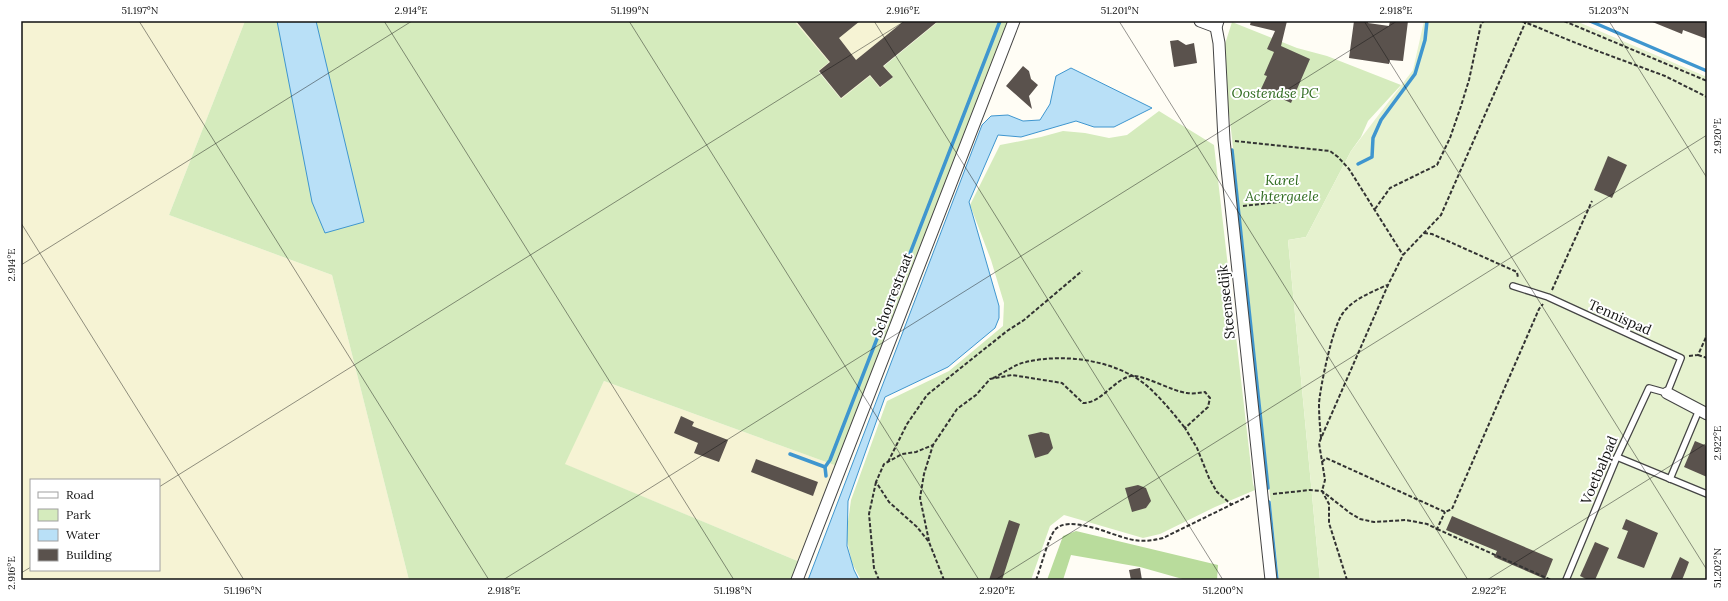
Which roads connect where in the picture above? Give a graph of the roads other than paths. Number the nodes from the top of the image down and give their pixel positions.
1 (1014, 21) edge
2 (1200, 21) edge
3 (1217, 24) edge
4 (1516, 286) road end
5 (1667, 393) junction
6 (1703, 412) edge
7 (1617, 457) junction
8 (1670, 479) junction
9 (1707, 494) edge
10 (797, 580) edge
11 (1272, 580) edge
12 (1566, 580) edge

1 - 10 street, Schorrestraat
2 - 3 street
3 - 11 street, Steensedijk
4 - 5 lane, Tennispad
5 - 6 street
5 - 7 lane, Voetbalpad
6 - 8 lane
7 - 8 lane
7 - 12 lane, Voetbalpad
8 - 9 lane

